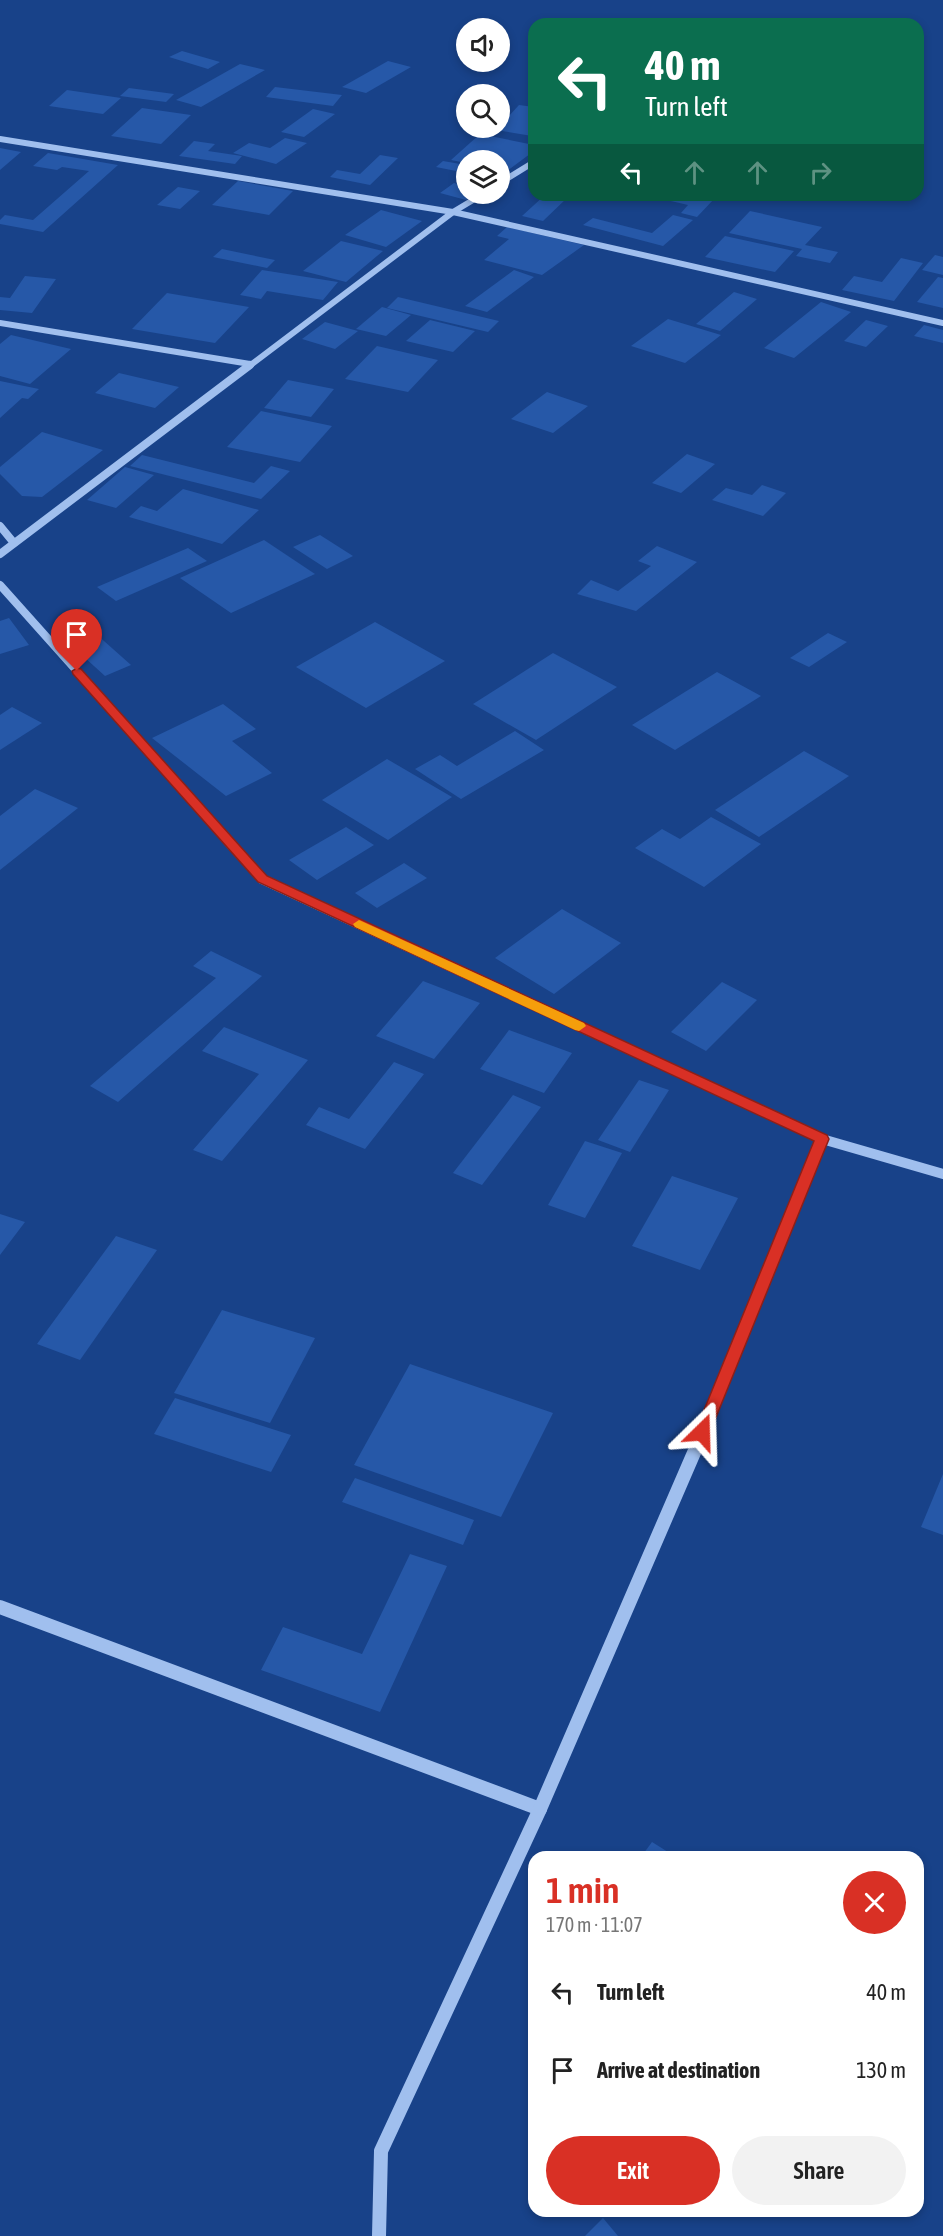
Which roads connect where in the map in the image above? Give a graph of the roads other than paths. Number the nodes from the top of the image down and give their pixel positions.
1 (0, 139) edge
2 (528, 166) edge
3 (510, 177) edge
4 (466, 204) edge
5 (453, 212) junction
6 (0, 323) edge
7 (943, 323) edge
8 (250, 364) junction
9 (0, 526) edge
10 (14, 543) junction
11 (0, 554) edge
12 (0, 585) edge
13 (822, 1139) junction
14 (943, 1174) edge
15 (0, 1606) edge
16 (540, 1809) junction
17 (379, 2236) edge

1 - 5 street
2 - 3 street
4 - 5 street
5 - 7 street
5 - 8 street
6 - 8 street
8 - 10 street
9 - 10 street
10 - 11 street
12 - 13 street
13 - 14 street
13 - 16 street
15 - 16 street
16 - 17 street

